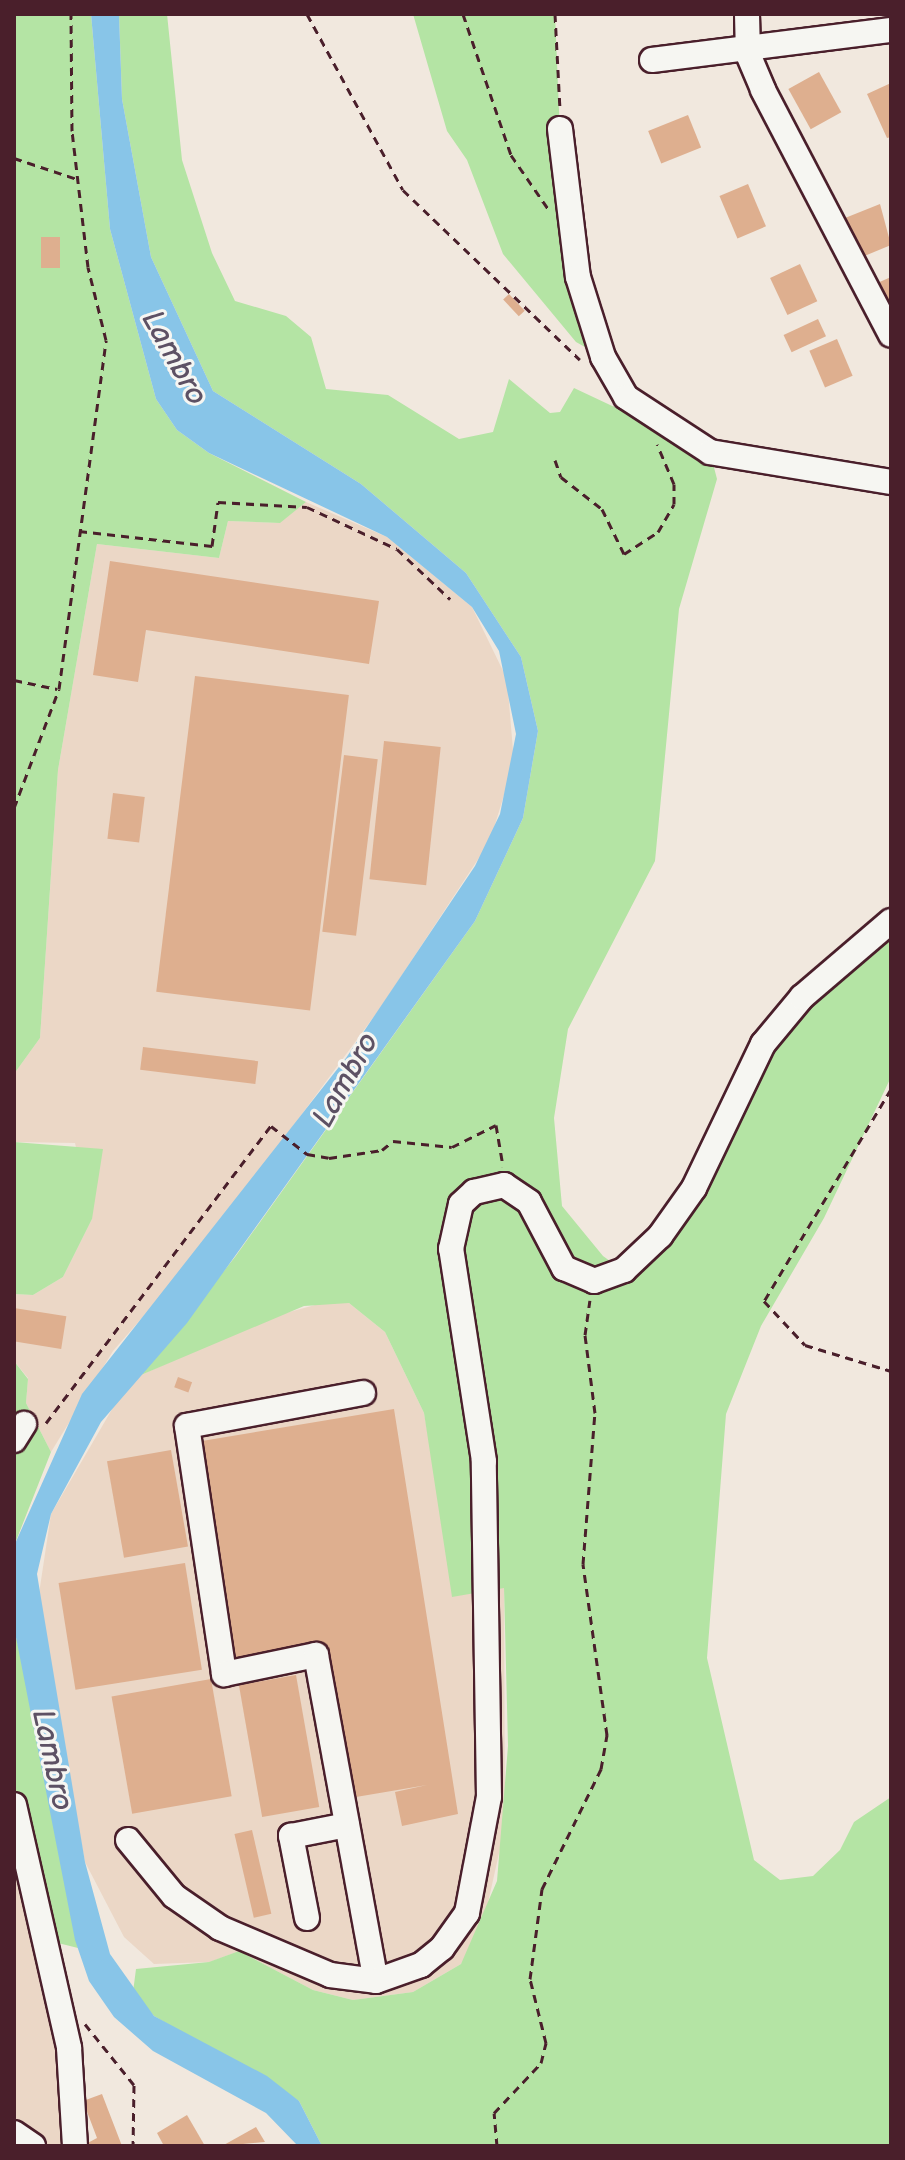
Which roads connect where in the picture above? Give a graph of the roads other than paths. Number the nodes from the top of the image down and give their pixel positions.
1 (747, 14) edge
2 (891, 30) edge
3 (748, 48) junction
4 (652, 60) dead end
5 (560, 129) road end
6 (890, 334) edge
7 (891, 482) edge
8 (891, 921) edge
9 (363, 1393) dead end
10 (14, 1805) edge
11 (347, 1825) junction
12 (128, 1840) dead end
13 (307, 1918) dead end
14 (376, 1981) junction
15 (14, 2133) edge
16 (33, 2146) edge
17 (75, 2146) edge

1 - 3 street
2 - 3 street
3 - 4 street
3 - 6 street
5 - 7 street
8 - 14 street
9 - 11 street
10 - 17 street
11 - 13 street
11 - 14 street
12 - 14 street
15 - 16 street

